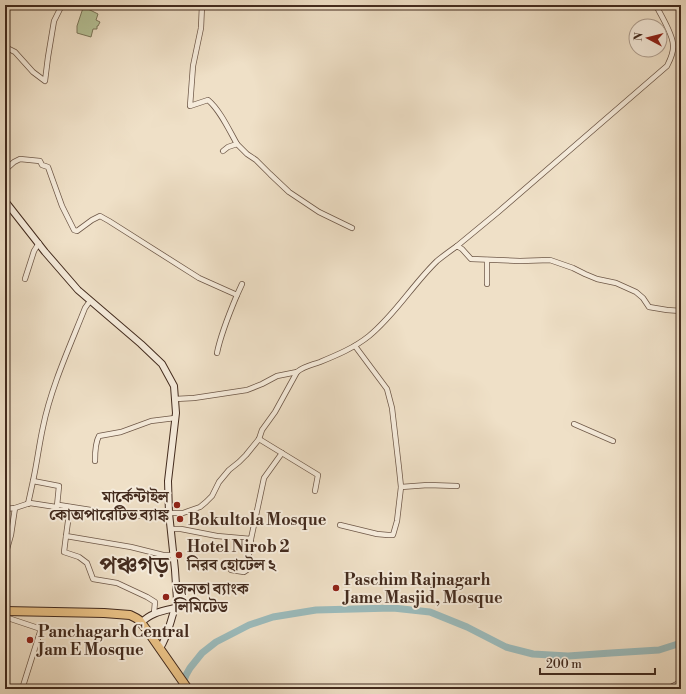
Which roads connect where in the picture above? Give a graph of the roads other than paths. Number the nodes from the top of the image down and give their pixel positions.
1 (62, 5) edge
2 (202, 5) edge
3 (656, 5) edge
4 (5, 47) edge
5 (237, 144) junction
6 (223, 150) dead end
7 (5, 170) edge
8 (5, 201) edge
9 (352, 228) dead end
10 (39, 243) junction
11 (457, 246) junction
12 (487, 260) junction
13 (25, 279) dead end
14 (242, 284) dead end
15 (487, 284) dead end
16 (237, 295) junction
17 (90, 301) junction
18 (681, 311) edge
19 (355, 346) junction
20 (217, 353) dead end
21 (297, 372) junction
22 (175, 399) junction
23 (175, 418) junction
24 (574, 424) dead end
25 (258, 438) junction
26 (613, 442) dead end
27 (282, 453) junction
28 (96, 461) dead end
29 (33, 481) junction
30 (457, 486) dead end
31 (401, 487) junction
32 (315, 491) dead end
33 (28, 504) junction
34 (57, 506) junction
35 (70, 507) junction
36 (15, 508) junction
37 (5, 509) edge
38 (169, 513) junction
39 (340, 525) dead end
40 (171, 529) junction
41 (66, 536) junction
42 (251, 538) junction
43 (173, 555) junction
44 (5, 556) edge
45 (231, 570) dead end
46 (175, 608) junction
47 (5, 612) edge
48 (154, 614) junction
49 (5, 617) edge
50 (141, 623) junction
51 (160, 648) junction
52 (679, 683) dead end
53 (29, 689) edge
54 (188, 689) edge
55 (667, 689) edge

1 - 4 street
2 - 5 street
3 - 11 street
5 - 6 street
5 - 9 street
7 - 16 street
8 - 10 street
10 - 13 street
10 - 17 street
11 - 12 street
11 - 19 street
12 - 15 street
12 - 18 street
14 - 16 street
16 - 20 street
17 - 22 street
17 - 29 street
19 - 21 street
19 - 31 street
21 - 22 street
21 - 25 street
22 - 23 street
23 - 28 street
23 - 38 street
24 - 26 street
25 - 27 street
25 - 38 street
27 - 32 street
27 - 42 street
29 - 33 street
29 - 34 street
30 - 31 street
31 - 39 street
33 - 34 street
33 - 36 street
34 - 35 street
35 - 38 street
35 - 41 street
36 - 37 street
36 - 44 street
38 - 40 street
40 - 42 street
40 - 43 street
41 - 43 street
41 - 48 street
42 - 45 street
43 - 46 street
46 - 48 street
46 - 51 street
47 - 50 highway
48 - 50 street
49 - 53 street
50 - 51 highway
51 - 54 highway
52 - 55 street

